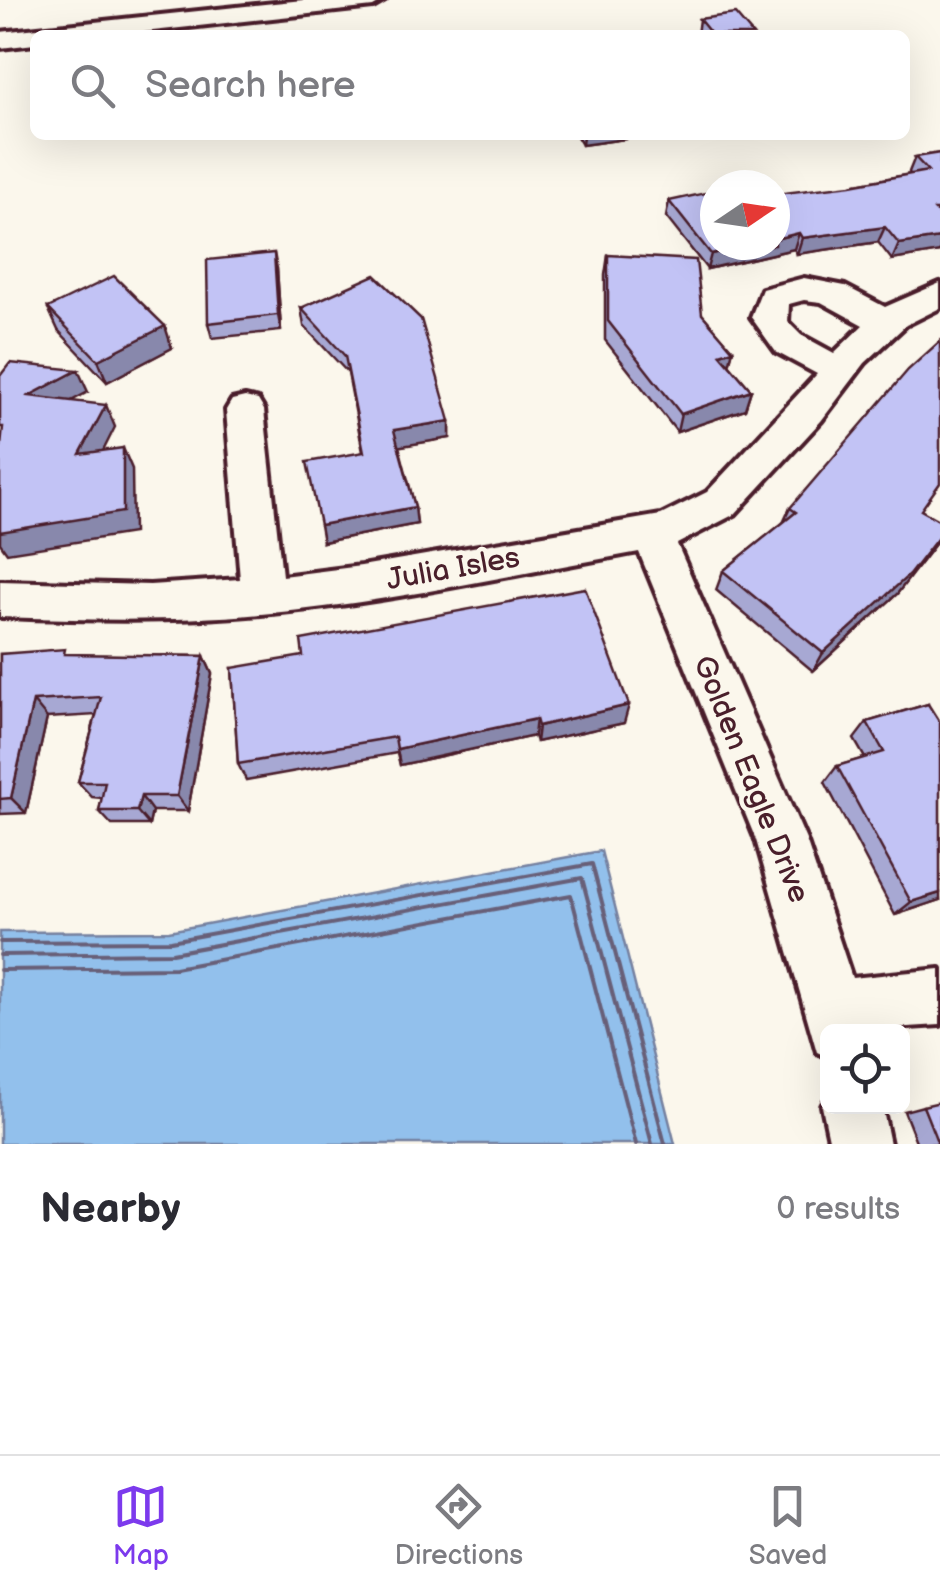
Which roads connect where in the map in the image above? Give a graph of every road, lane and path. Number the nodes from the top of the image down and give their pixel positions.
1 (373, 0) edge
2 (91, 30) edge
3 (30, 37) edge
4 (0, 40) edge
5 (940, 294) edge
6 (886, 324) junction
7 (839, 370) junction
8 (245, 410) dead end
9 (652, 532) junction
10 (263, 596) junction
11 (0, 600) edge
12 (940, 996) edge
13 (834, 1020) edge
14 (854, 1114) edge
15 (860, 1144) edge

1 - 2 street
3 - 4 street
5 - 6 street, Julia Isles
6 - 7 street, Julia Isles
6 - 7 street
7 - 9 street, Julia Isles
8 - 10 street
9 - 10 street, Julia Isles
9 - 13 street, Golden Eagle Drive
10 - 11 street, Julia Isles
12 - 13 street
14 - 15 street

